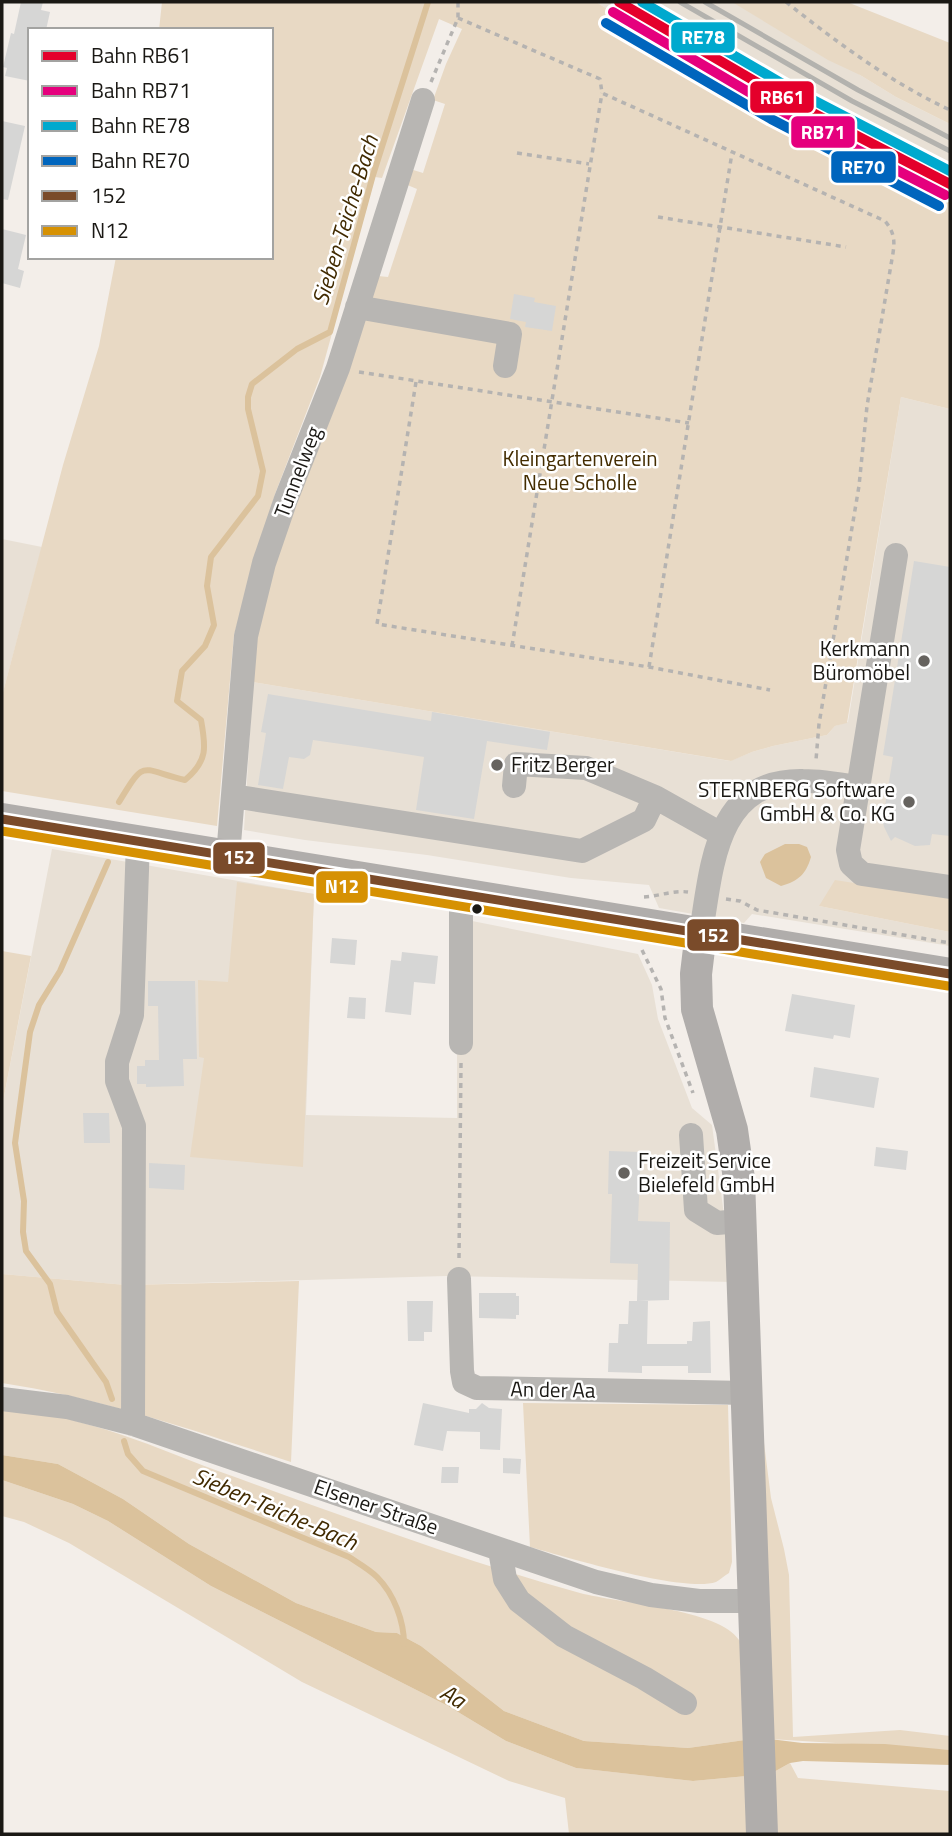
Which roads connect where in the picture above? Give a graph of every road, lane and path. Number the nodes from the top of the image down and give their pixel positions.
1 (458, 2) edge
2 (786, 2) edge
3 (458, 18) junction
4 (602, 93) junction
5 (424, 100) joint
6 (950, 110) edge
7 (517, 153) dead end
8 (732, 153) junction
9 (589, 164) junction
10 (658, 217) dead end
11 (720, 227) junction
12 (846, 247) dead end
13 (357, 307) junction
14 (505, 366) dead end
15 (338, 368) junction
16 (416, 382) junction
17 (551, 402) junction
18 (688, 423) junction
19 (896, 555) dead end
20 (512, 646) junction
21 (649, 667) junction
22 (771, 690) dead end
23 (814, 781) junction
24 (514, 786) dead end
25 (857, 787) junction
26 (233, 796) junction
27 (655, 797) junction
28 (2, 819) edge
29 (721, 834) junction
30 (138, 841) junction
31 (228, 856) junction
32 (950, 887) edge
33 (461, 892) junction
34 (707, 896) junction
35 (641, 922) junction
36 (701, 932) junction
37 (950, 943) edge
38 (950, 974) edge
39 (461, 1043) joint
40 (694, 1095) dead end
41 (691, 1135) dead end
42 (740, 1222) junction
43 (459, 1279) joint
44 (747, 1393) junction
45 (2, 1399) edge
46 (133, 1424) junction
47 (500, 1550) junction
48 (752, 1601) junction
49 (685, 1703) dead end
50 (762, 1834) edge

1 - 3 path
2 - 6 path
3 - 4 path
3 - 5 path
4 - 8 path
4 - 9 path
5 - 13 street, Tunnelweg
7 - 9 path
8 - 11 path
8 - 23 path
9 - 17 path
10 - 11 path
11 - 12 path
11 - 18 path
13 - 14 street
13 - 15 street, Tunnelweg
15 - 16 path
15 - 26 street, Tunnelweg
16 - 17 path
16 - 20 path
17 - 18 path
17 - 20 path
18 - 21 path
19 - 25 street
20 - 21 path
21 - 22 path
23 - 25 street
23 - 29 street
24 - 27 street
25 - 32 street
26 - 27 street
26 - 31 street, Tunnelweg
27 - 29 street
28 - 30 main road
29 - 34 street
30 - 31 main road
30 - 46 street
31 - 33 main road
33 - 35 main road
33 - 39 street
34 - 35 path
34 - 36 street
34 - 37 path
35 - 36 main road
35 - 40 path
36 - 38 main road
36 - 42 main road
39 - 43 path
41 - 42 street
42 - 44 main road
43 - 44 street, An der Aa
44 - 48 main road
45 - 46 street, Elsener Straße
46 - 47 street, Elsener Straße
47 - 48 street, Elsener Straße
47 - 49 street
48 - 50 main road

